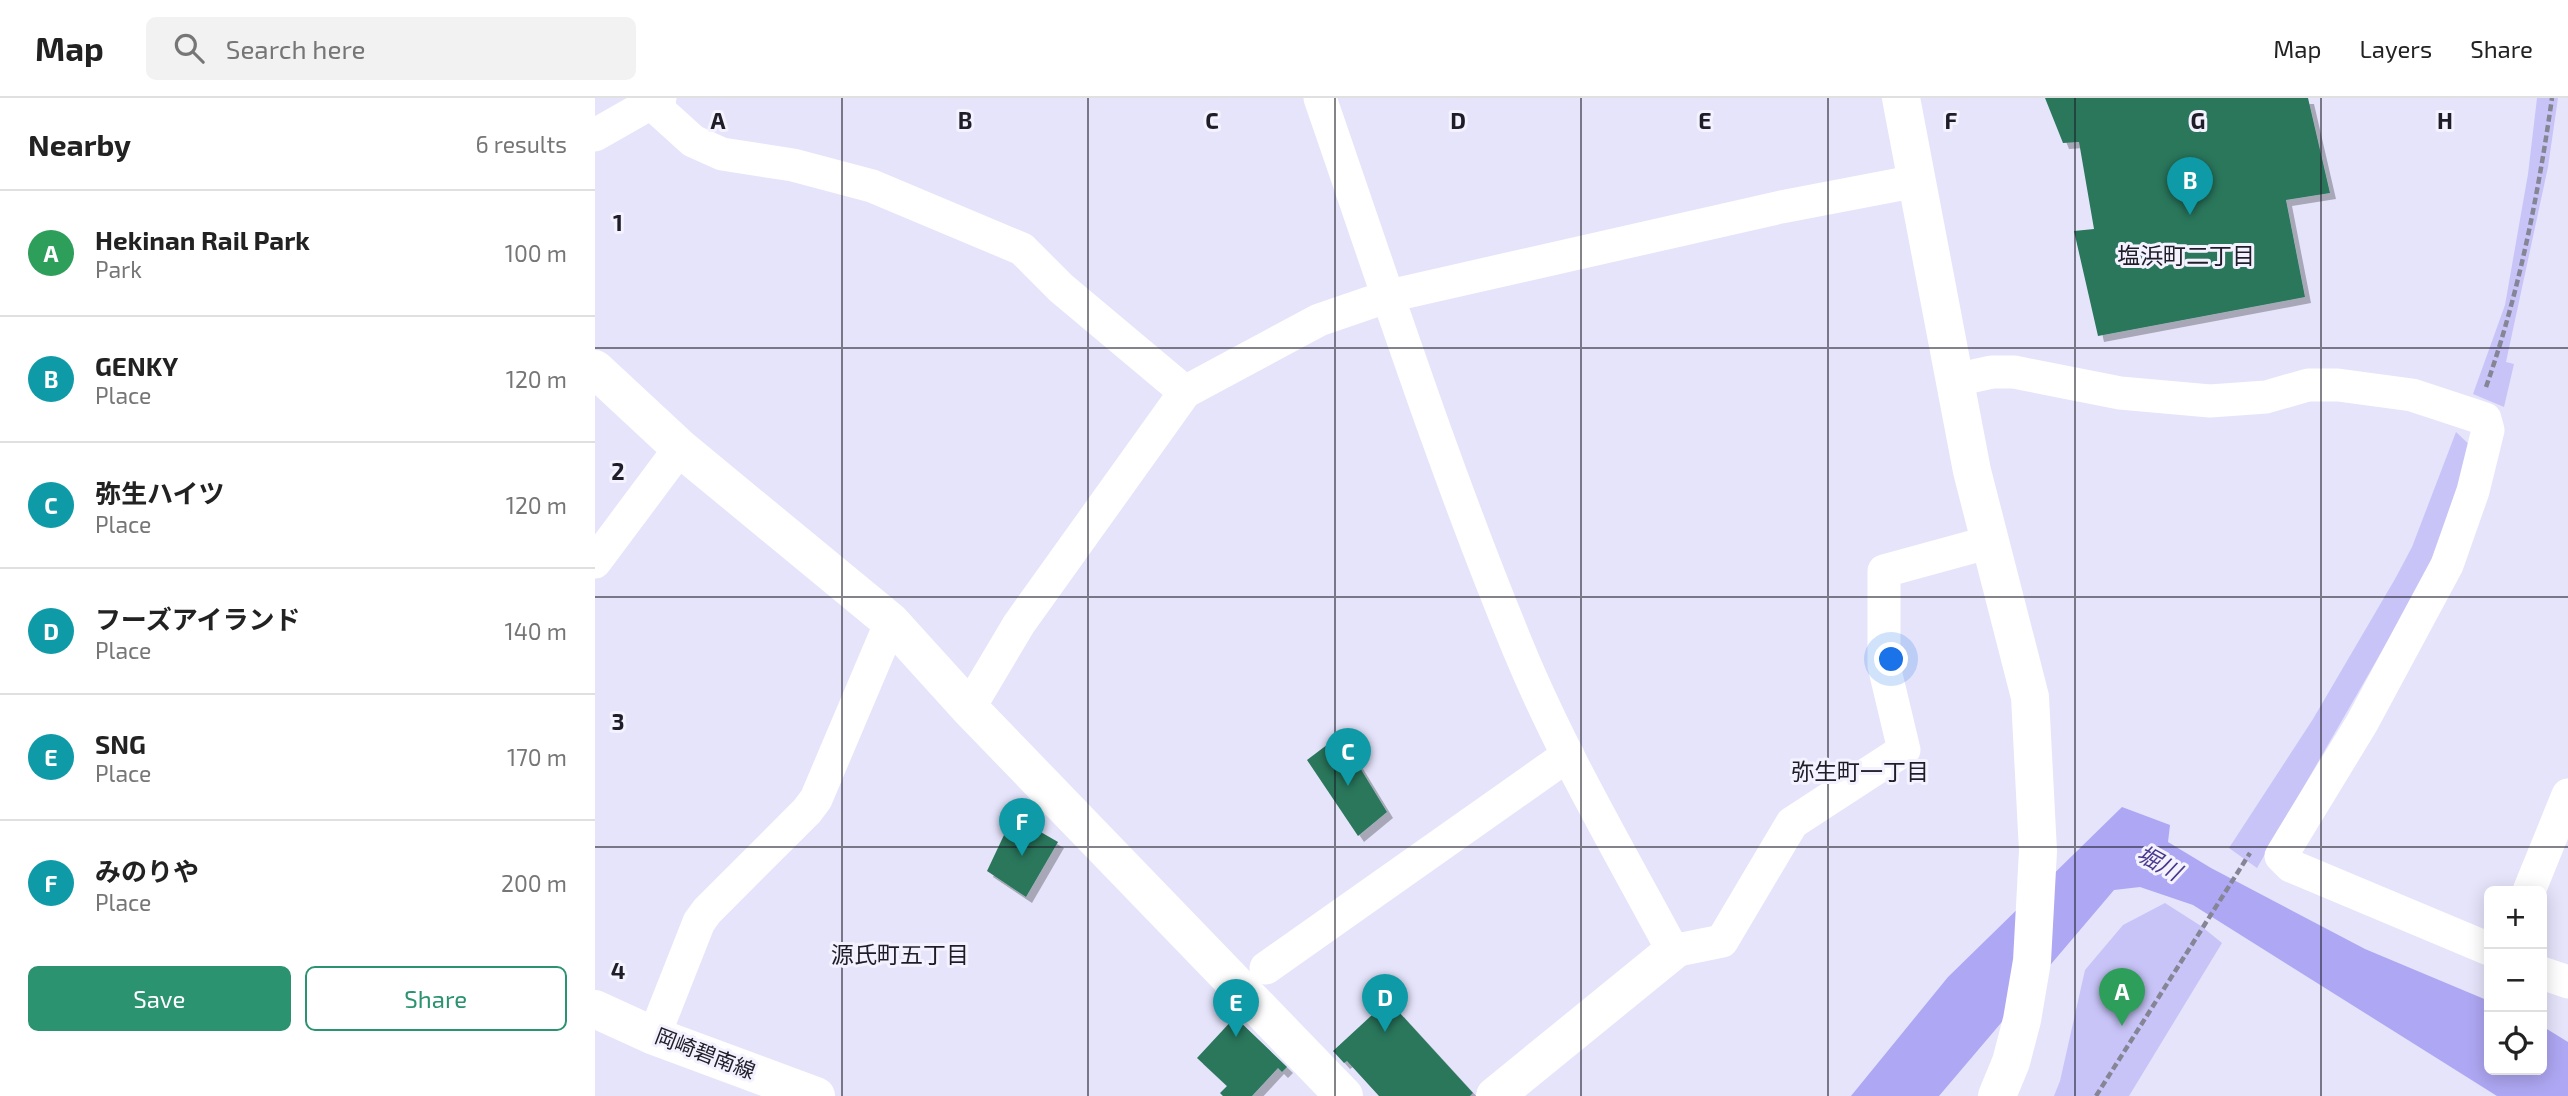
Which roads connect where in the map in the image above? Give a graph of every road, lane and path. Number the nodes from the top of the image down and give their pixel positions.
1 (1320, 98) edge
2 (1901, 98) edge
3 (2552, 98) edge
4 (656, 100) edge
5 (595, 135) edge
6 (1917, 181) junction
7 (1389, 296) junction
8 (595, 369) edge
9 (1955, 380) junction
10 (2485, 390) dead end
11 (1185, 392) junction
12 (680, 449) junction
13 (1990, 542) junction
14 (595, 562) edge
15 (891, 622) junction
16 (969, 708) junction
17 (1568, 755) junction
18 (2568, 795) edge
19 (2244, 864) dead end
20 (2531, 886) edge
21 (2484, 947) edge
22 (1673, 951) junction
23 (1266, 968) dead end
24 (2547, 974) edge
25 (2568, 982) edge
26 (595, 1009) edge
27 (654, 1036) junction
28 (2004, 1079) edge
29 (816, 1096) edge
30 (1344, 1096) edge
31 (1495, 1096) edge
32 (2096, 1096) edge

1 - 7 street
2 - 6 street
3 - 10 path
4 - 5 street
4 - 11 street
6 - 7 street
6 - 9 street
7 - 11 street
7 - 17 street
8 - 12 street
9 - 13 street
9 - 21 street
11 - 16 street
12 - 14 street
12 - 15 street
13 - 22 street
13 - 28 street
15 - 16 street
15 - 27 street
16 - 30 street
17 - 22 street
17 - 23 street
18 - 20 street
19 - 32 path
22 - 31 street
24 - 25 street
26 - 27 street, 岡崎碧南線
27 - 29 street, 岡崎碧南線

